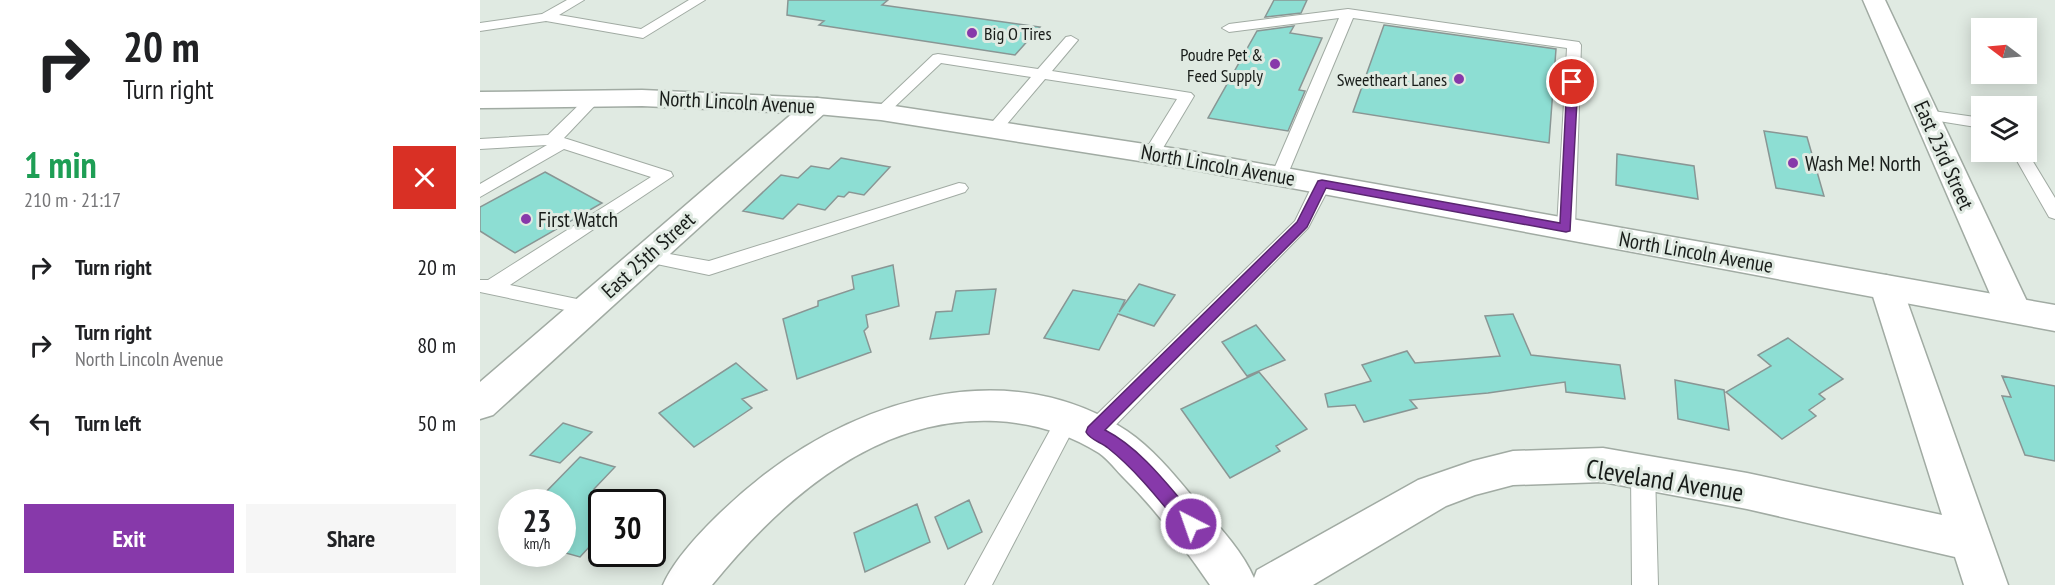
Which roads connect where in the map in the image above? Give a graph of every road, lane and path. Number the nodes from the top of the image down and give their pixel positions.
1 (577, 0) edge
2 (698, 0) edge
3 (1875, 0) edge
4 (1348, 13) junction
5 (546, 17) junction
6 (480, 27) edge
7 (1229, 28) dead end
8 (1071, 40) dead end
9 (1041, 74) junction
10 (592, 99) junction
11 (480, 100) edge
12 (817, 106) junction
13 (881, 112) junction
14 (1926, 116) junction
15 (1971, 122) edge
16 (995, 128) junction
17 (558, 141) junction
18 (480, 144) edge
19 (1151, 154) junction
20 (2026, 162) edge
21 (1279, 176) junction
22 (1322, 184) junction
23 (959, 188) dead end
24 (480, 191) edge
25 (2055, 213) edge
26 (1566, 228) junction
27 (647, 256) junction
28 (485, 287) edge
29 (1886, 287) junction
30 (589, 308) junction
31 (2014, 310) junction
32 (2055, 318) edge
33 (480, 404) edge
34 (1081, 425) junction
35 (1643, 472) junction
36 (1972, 541) junction
37 (685, 585) edge
38 (978, 585) edge
39 (1235, 585) edge
40 (1273, 585) edge
41 (1645, 585) edge
42 (1986, 585) edge

1 - 5 lane
2 - 5 lane
3 - 14 main road, East 23rd Street
4 - 7 lane
4 - 21 lane
4 - 26 lane
5 - 6 lane
8 - 9 lane
9 - 13 lane
9 - 16 lane
9 - 19 lane
10 - 11 main road, North Lincoln Avenue
10 - 12 main road, North Lincoln Avenue
10 - 17 lane
12 - 13 main road, North Lincoln Avenue
12 - 27 main road, East 25th Street
13 - 16 main road, North Lincoln Avenue
14 - 15 lane
14 - 31 main road, East 23rd Street
16 - 19 main road, North Lincoln Avenue
17 - 18 lane
17 - 24 lane
17 - 28 lane
19 - 21 main road, North Lincoln Avenue
20 - 25 lane
21 - 22 main road, North Lincoln Avenue
22 - 26 main road, North Lincoln Avenue
22 - 34 lane
23 - 27 lane
26 - 29 main road, North Lincoln Avenue
27 - 30 main road, East 25th Street
28 - 30 lane
29 - 31 main road, North Lincoln Avenue
29 - 36 main road
30 - 33 main road, East 25th Street
31 - 32 main road, North Lincoln Avenue
34 - 37 main road
34 - 38 lane
34 - 39 main road
35 - 36 main road, Cleveland Avenue
35 - 40 main road, Cleveland Avenue
35 - 41 lane
36 - 42 main road

